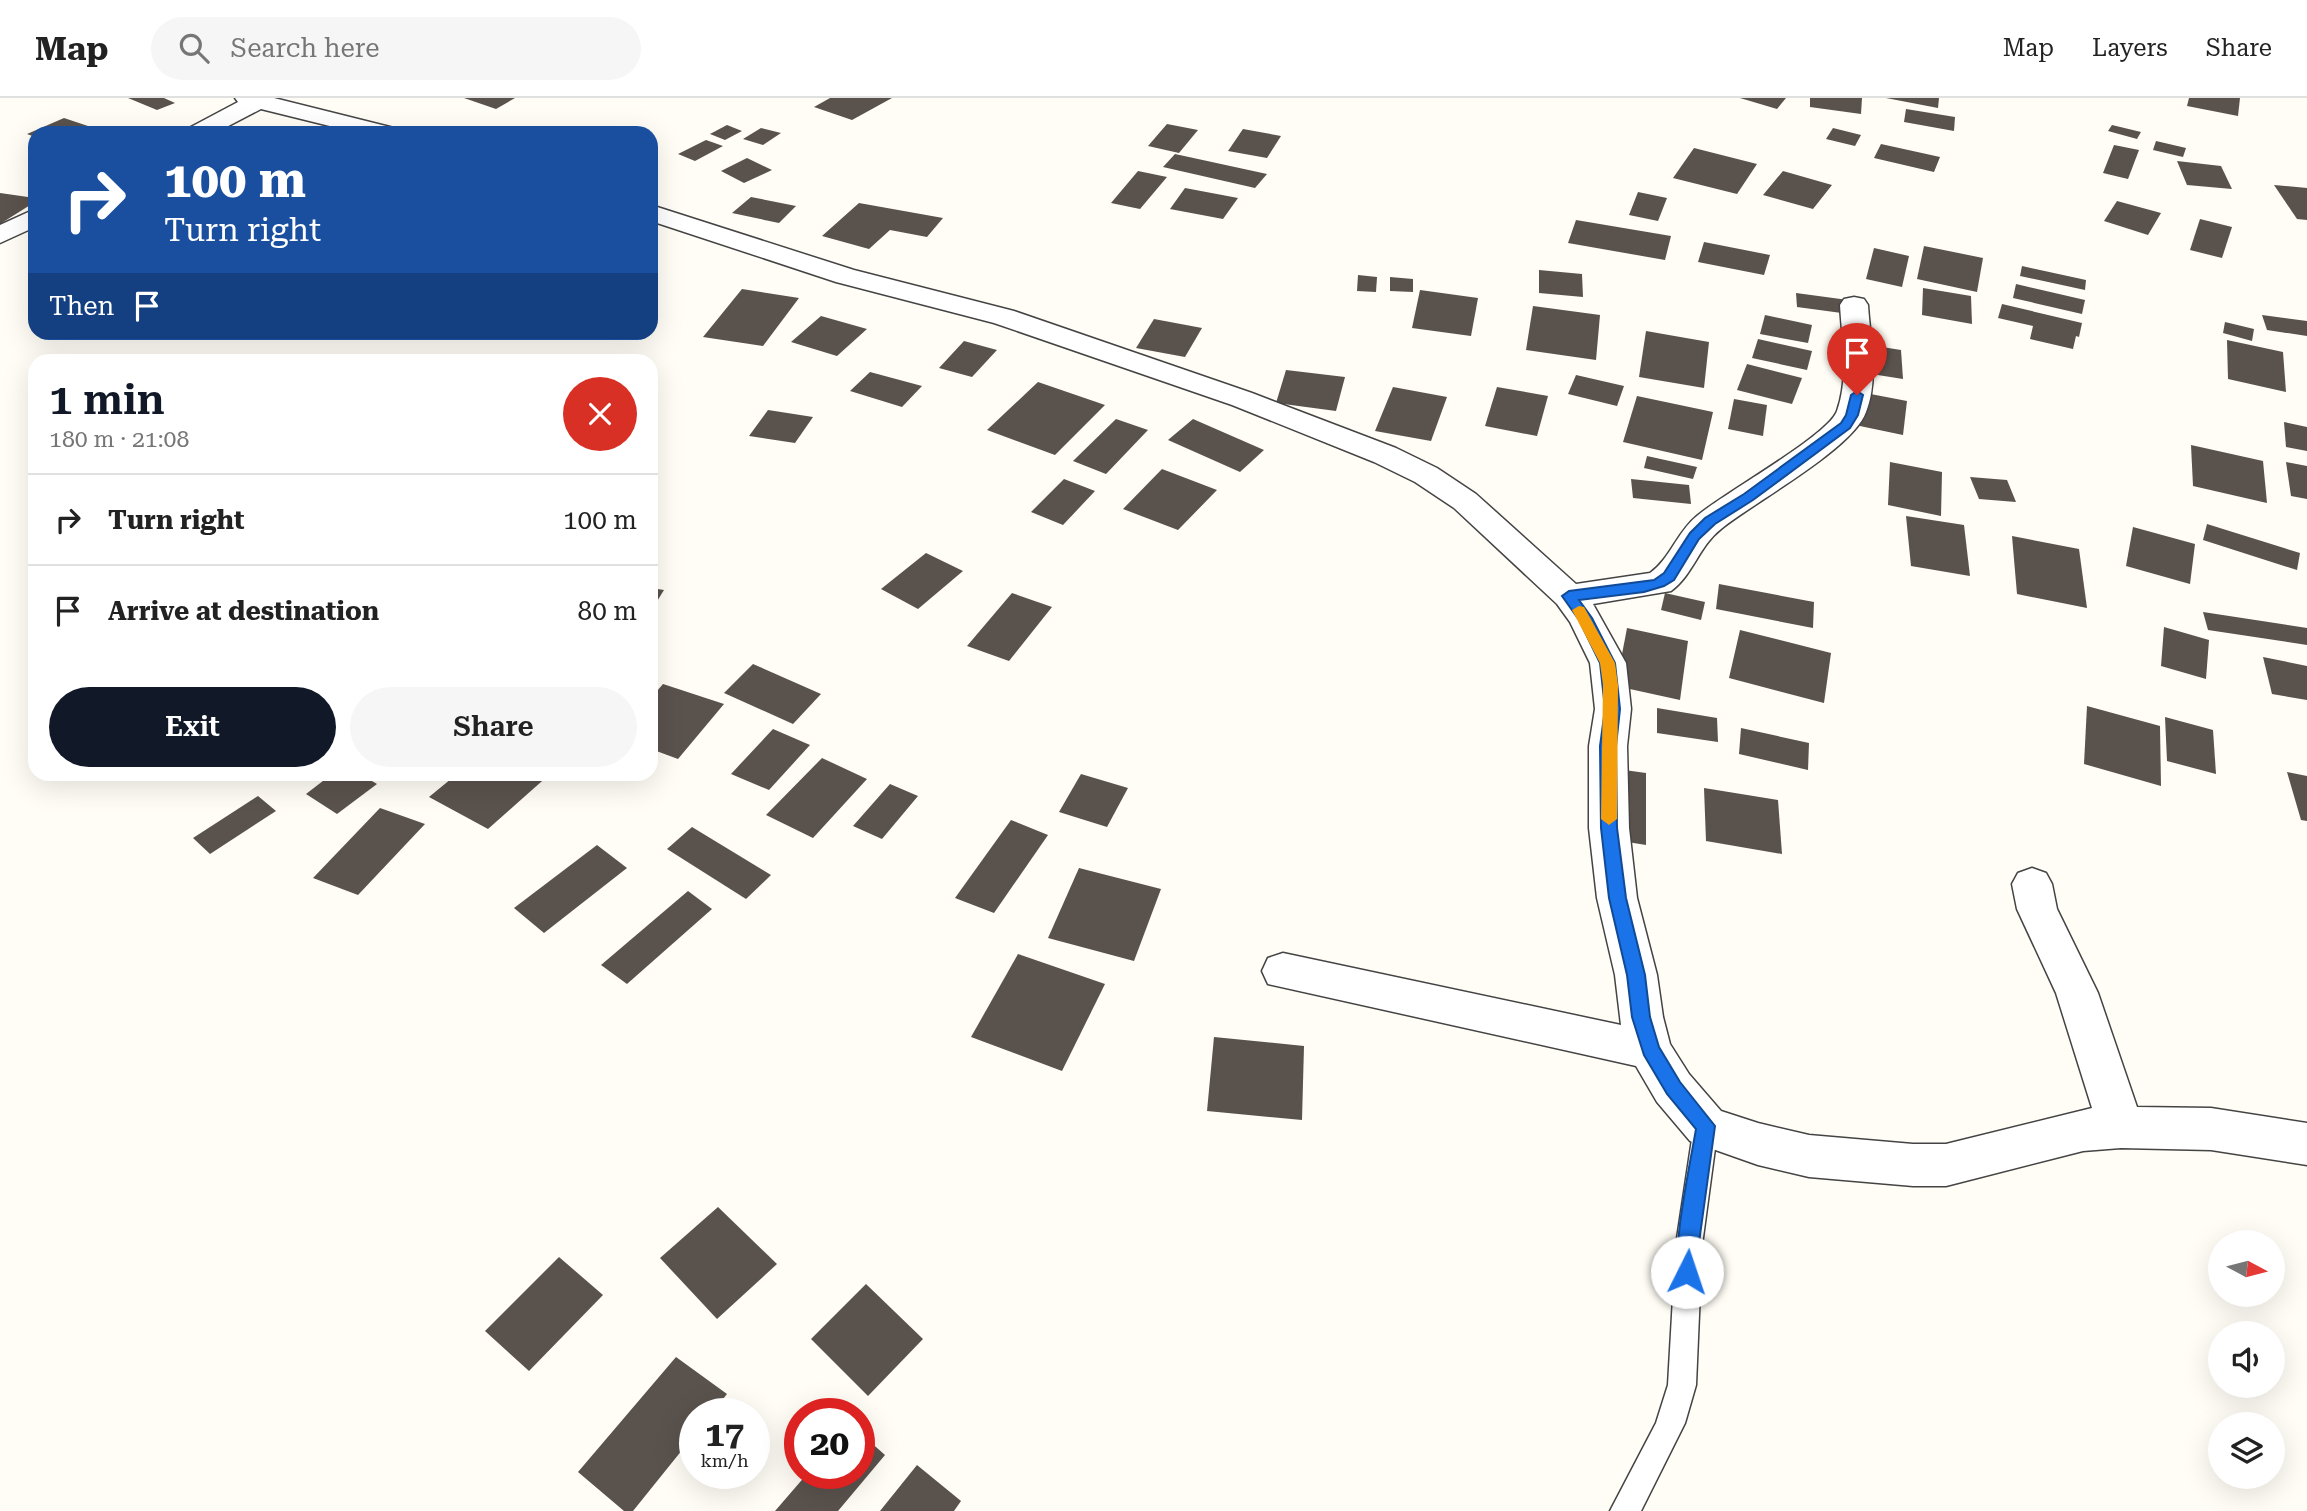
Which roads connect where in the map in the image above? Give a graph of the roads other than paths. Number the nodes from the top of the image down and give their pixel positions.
1 (324, 98) edge
2 (252, 99) edge
3 (298, 111) junction
4 (208, 126) edge
5 (358, 126) edge
6 (658, 215) edge
7 (28, 221) edge
8 (0, 236) edge
9 (1854, 305) dead end
10 (1569, 596) junction
11 (2032, 884) dead end
12 (1283, 971) dead end
13 (1650, 1050) junction
14 (1706, 1126) junction
15 (2121, 1127) junction
16 (2307, 1144) edge
17 (1625, 1511) edge

1 - 3 street
2 - 3 street
2 - 4 street
3 - 5 street
6 - 10 street
7 - 8 street
9 - 10 street
10 - 13 street
11 - 15 street
12 - 13 street
13 - 14 street
14 - 15 street
14 - 17 lane
15 - 16 street

